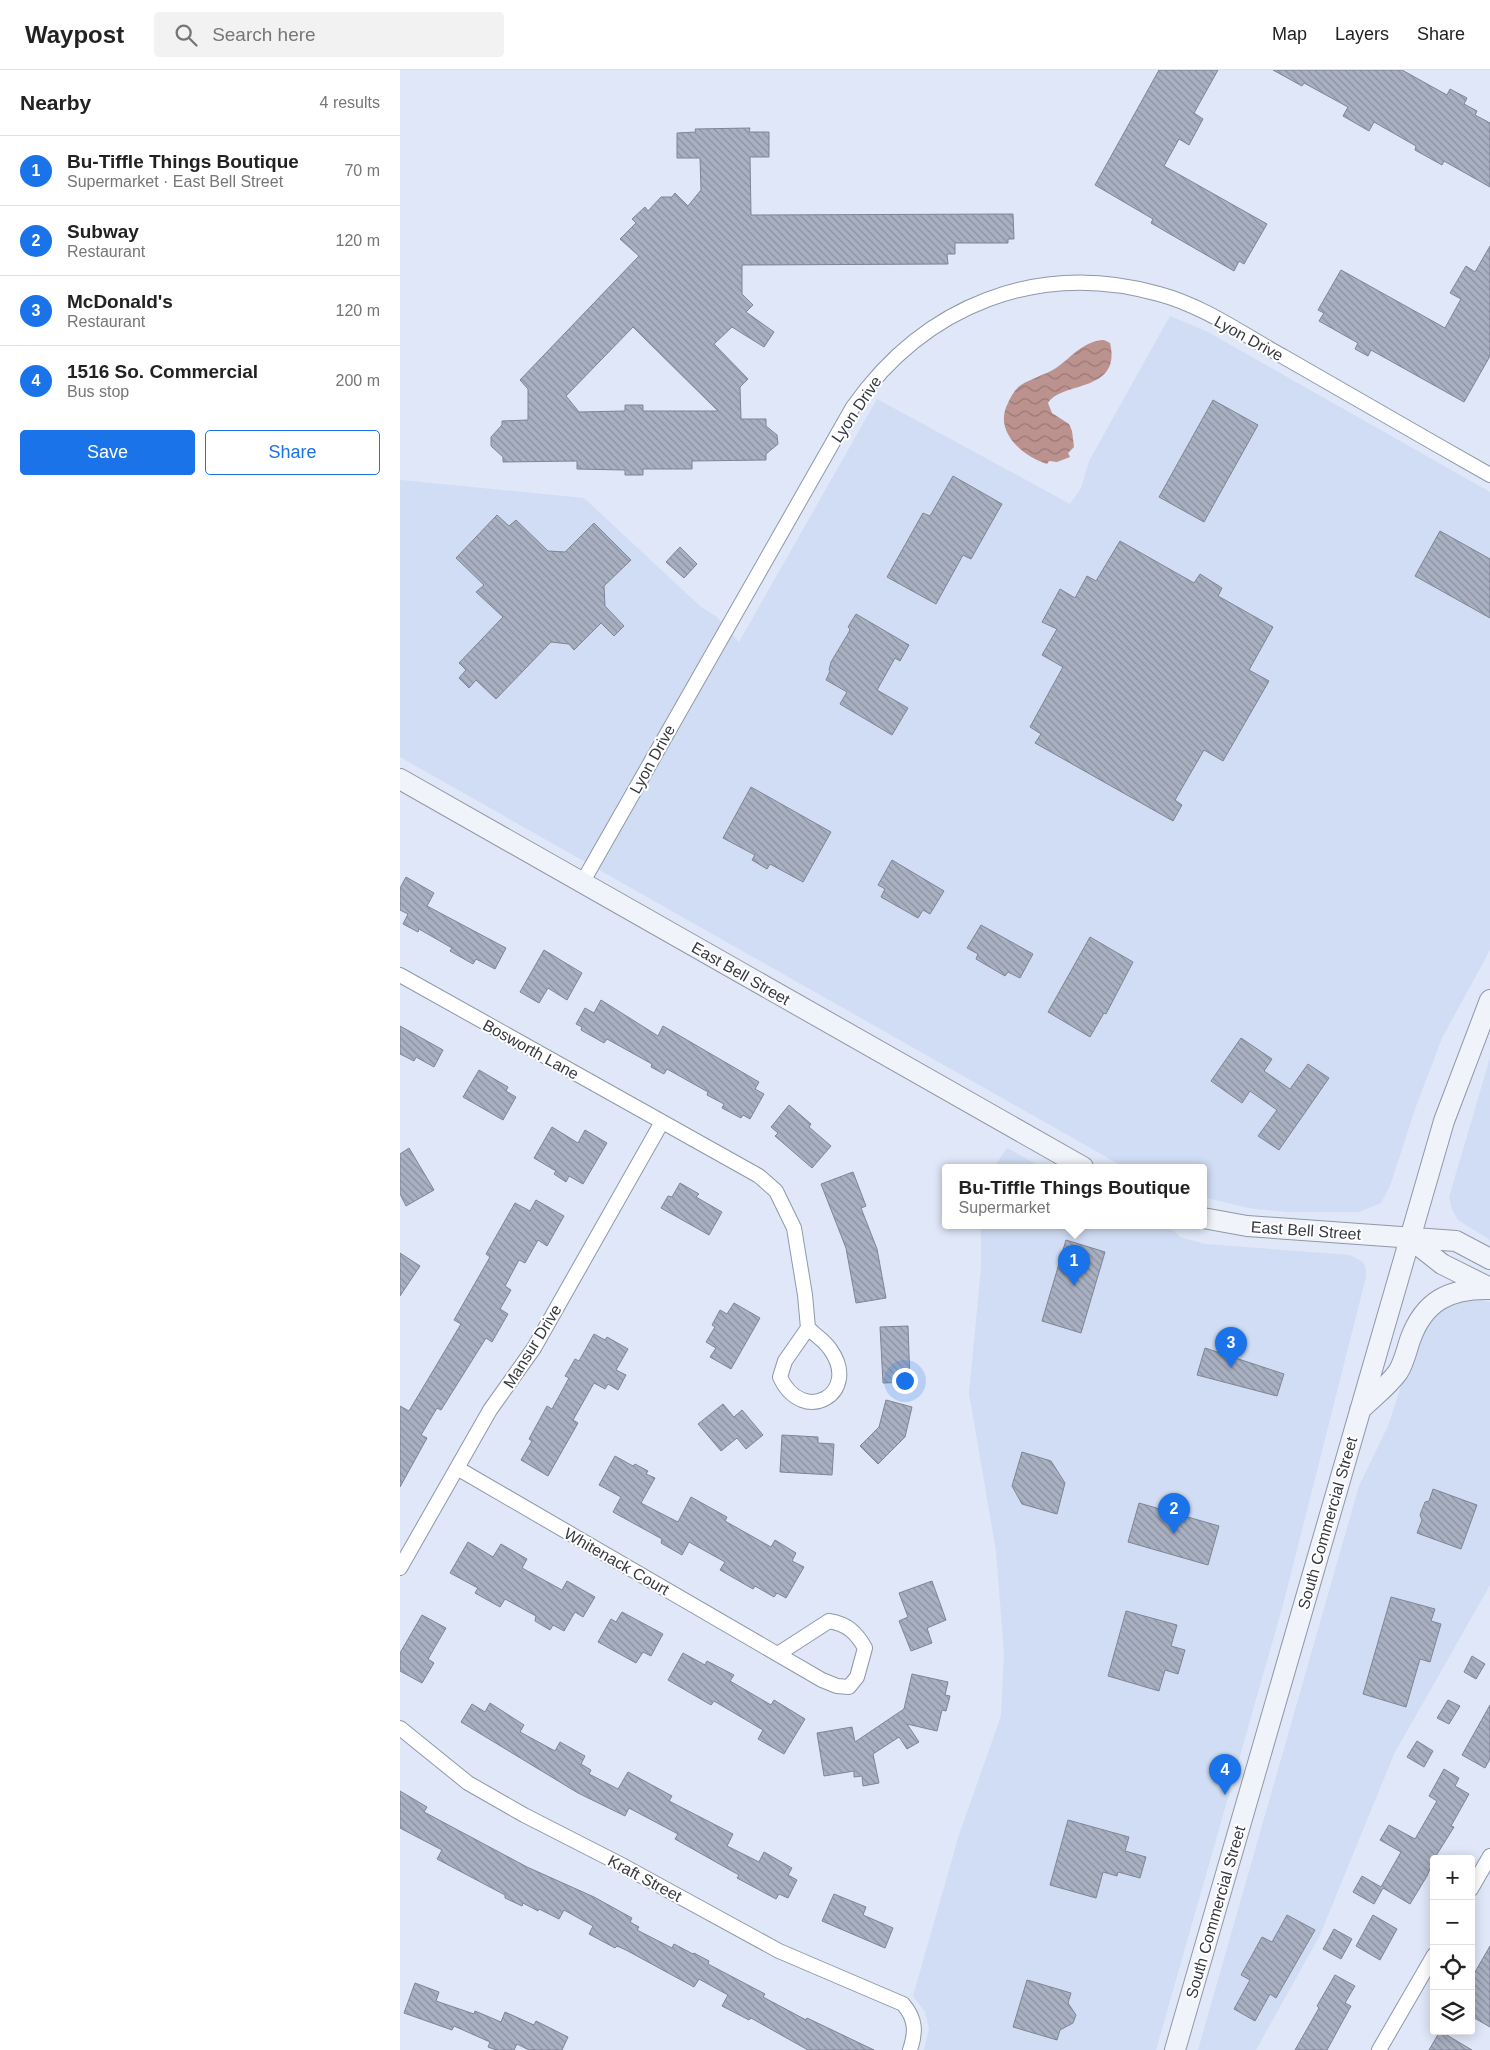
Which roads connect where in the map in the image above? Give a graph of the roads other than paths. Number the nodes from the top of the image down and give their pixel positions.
1 (1490, 475) edge
2 (400, 779) edge
3 (582, 883) junction
4 (400, 975) edge
5 (1490, 1000) edge
6 (662, 1122) junction
7 (1078, 1164) edge
8 (1207, 1219) edge
9 (1409, 1238) junction
10 (1490, 1259) edge
11 (1490, 1289) edge
12 (808, 1328) junction
13 (1359, 1411) junction
14 (456, 1468) junction
15 (400, 1568) edge
16 (778, 1654) junction
17 (400, 1728) edge
18 (1490, 1856) edge
19 (1475, 1882) edge
20 (1430, 1961) edge
21 (910, 2050) edge
22 (1175, 2050) edge
23 (1379, 2050) edge

1 - 3 street, Lyon Drive
2 - 3 main road, East Bell Street
3 - 7 main road, East Bell Street
4 - 6 street, Bosworth Lane
5 - 9 main road, South Commercial Street
6 - 12 street, Bosworth Lane
6 - 14 street, Mansur Drive
8 - 9 main road, East Bell Street
9 - 10 main road, East Bell Street
9 - 11 main road
9 - 13 main road, South Commercial Street
11 - 13 main road
12 - 12 street
13 - 22 main road, South Commercial Street
14 - 15 street, Mansur Drive
14 - 16 street, Whitenack Court
16 - 16 street, Whitenack Court
17 - 21 street, Kraft Street
18 - 19 street
20 - 23 street

